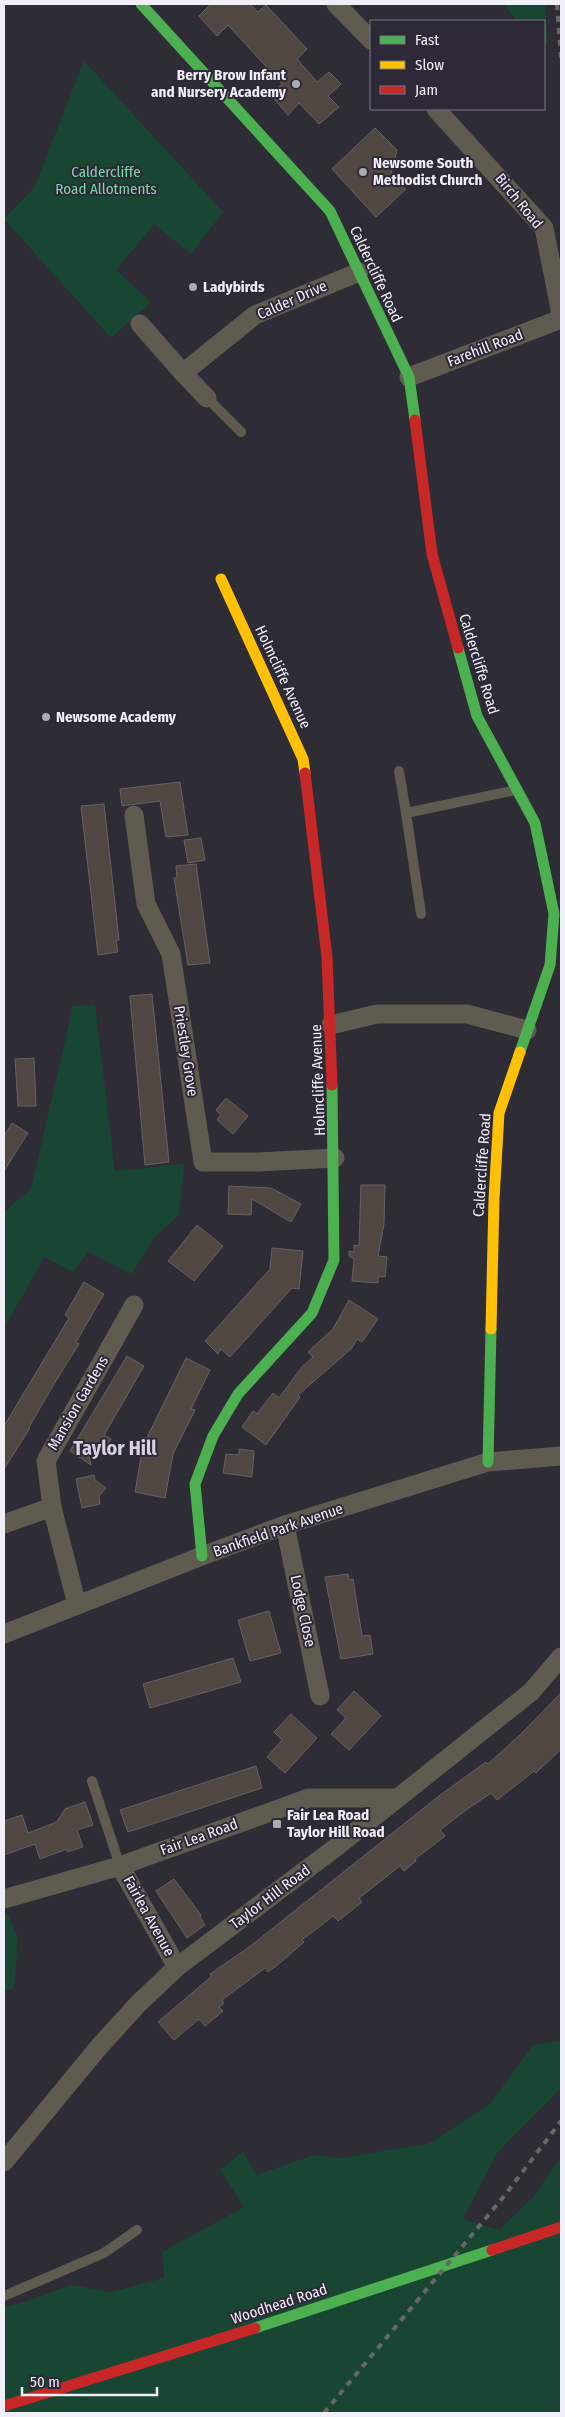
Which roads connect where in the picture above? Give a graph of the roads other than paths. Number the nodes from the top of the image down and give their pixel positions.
1 (141, 4) edge
2 (336, 4) edge
3 (370, 39) edge
4 (437, 110) edge
5 (359, 272) junction
6 (561, 314) edge
7 (561, 319) edge
8 (140, 324) dead end
9 (183, 373) junction
10 (409, 377) junction
11 (207, 398) joint
12 (241, 432) dead end
13 (221, 579) dead end
14 (400, 771) dead end
15 (517, 790) junction
16 (406, 813) junction
17 (134, 815) dead end
18 (422, 914) dead end
19 (331, 1025) junction
20 (527, 1030) junction
21 (334, 1158) junction
22 (134, 1305) dead end
23 (561, 1456) edge
24 (488, 1462) junction
25 (52, 1507) junction
26 (4, 1524) edge
27 (286, 1526) junction
28 (202, 1556) junction
29 (77, 1605) junction
30 (4, 1634) edge
31 (561, 1657) edge
32 (320, 1696) dead end
33 (92, 1781) dead end
34 (398, 1798) junction
35 (120, 1866) junction
36 (4, 1899) edge
37 (178, 1967) junction
38 (4, 2162) edge
39 (561, 2227) edge
40 (137, 2230) dead end
41 (4, 2296) edge
42 (4, 2406) edge

1 - 5 street, Caldercliffe Road
2 - 3 street
4 - 6 street, Birch Road
5 - 9 street, Calder Drive
5 - 10 street, Caldercliffe Road
7 - 10 street, Farehill Road
8 - 9 street
9 - 11 street
10 - 15 street, Caldercliffe Road
11 - 12 lane
13 - 19 street, Holmcliffe Avenue
14 - 16 lane
15 - 16 lane
15 - 20 street, Caldercliffe Road
16 - 18 lane
17 - 21 street, Priestley Grove
19 - 20 street
19 - 21 street, Holmcliffe Avenue
20 - 24 street, Caldercliffe Road
21 - 28 street, Holmcliffe Avenue
22 - 25 street, Mansion Gardens
23 - 24 street, Bankfield Park Avenue
24 - 27 street, Bankfield Park Avenue
25 - 26 street
25 - 29 street, Mansion Gardens
27 - 28 street, Bankfield Park Avenue
27 - 32 street, Lodge Close
28 - 29 street, Bankfield Park Avenue
29 - 30 street, Bankfield Park Avenue
31 - 34 street, Taylor Hill Road
33 - 35 lane
34 - 35 street, Fair Lea Road
34 - 37 street, Taylor Hill Road
35 - 36 street, Fair Lea Road
35 - 37 street, Fairlea Avenue
37 - 38 street, Taylor Hill Road
39 - 42 street, Woodhead Road
40 - 41 lane

